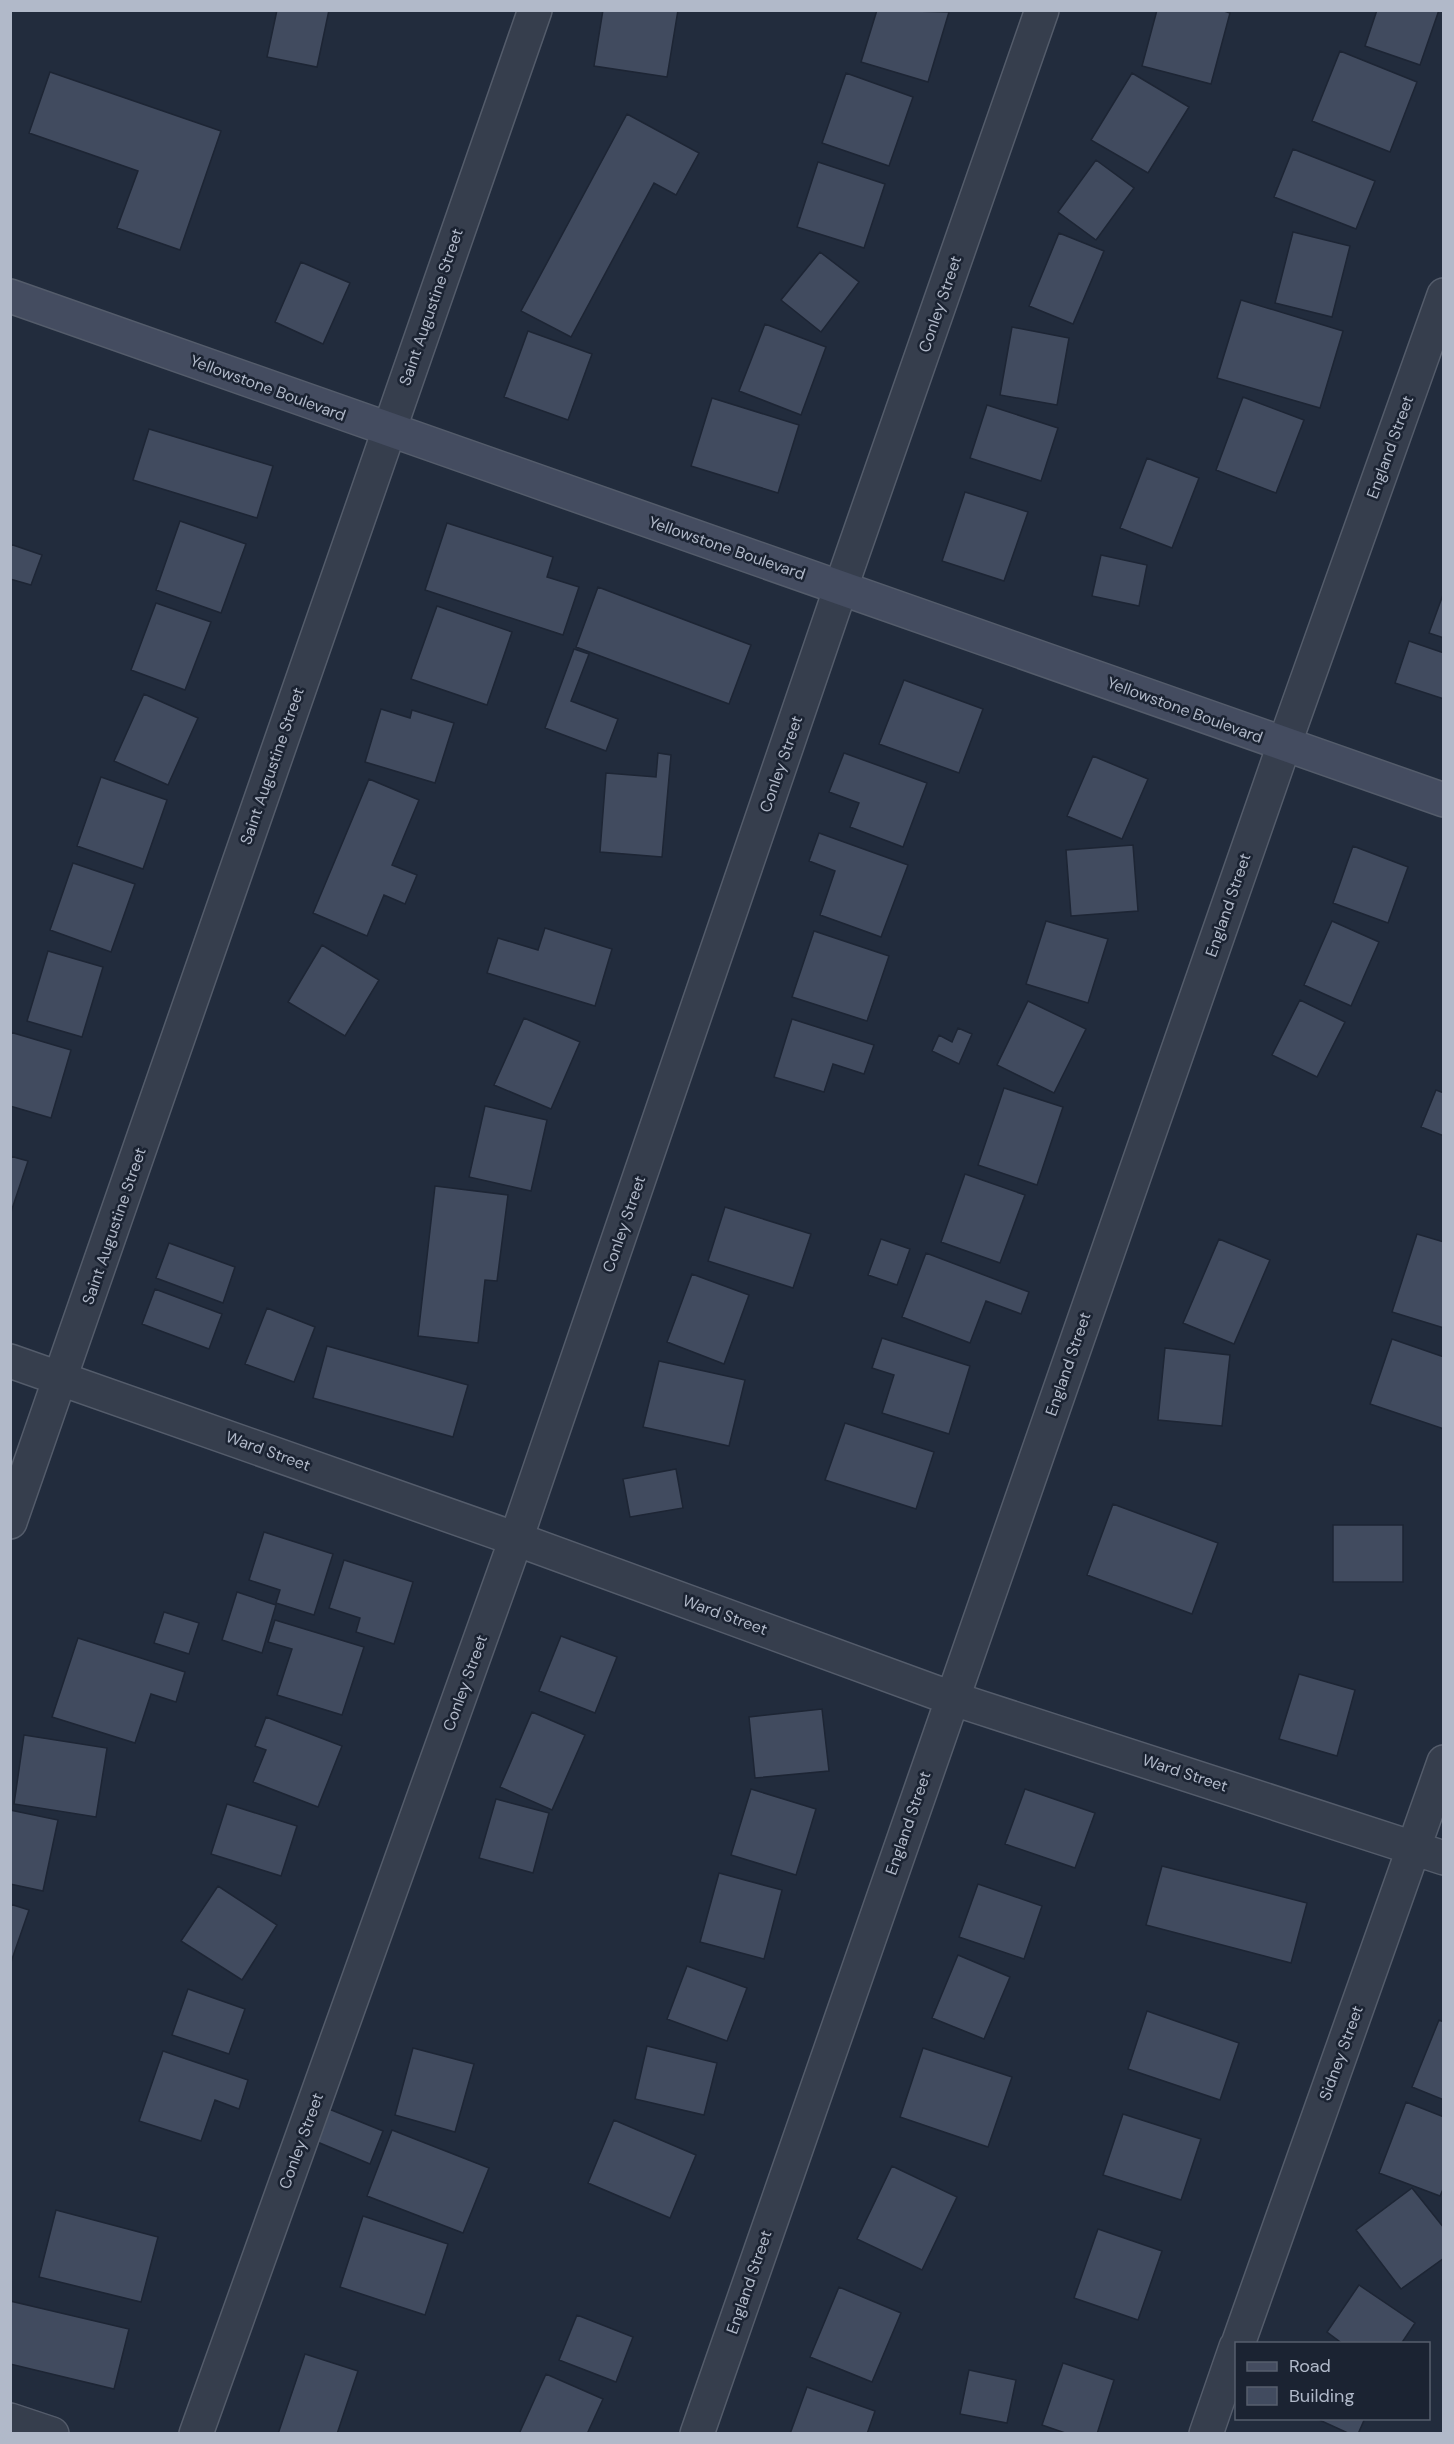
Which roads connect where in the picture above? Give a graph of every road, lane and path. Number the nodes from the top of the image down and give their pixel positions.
1 (535, 10) edge
2 (1042, 10) edge
3 (1443, 295) edge
4 (10, 296) edge
5 (388, 430) junction
6 (841, 587) junction
7 (1284, 745) junction
8 (1443, 800) edge
9 (10, 1361) edge
10 (61, 1378) junction
11 (10, 1522) edge
12 (516, 1539) junction
13 (951, 1698) junction
14 (1443, 1762) edge
15 (1429, 1853) edge
16 (1238, 2342) edge
17 (1235, 2351) edge
18 (10, 2420) edge
19 (52, 2433) edge
20 (196, 2433) edge
21 (697, 2433) edge
22 (1206, 2433) edge

1 - 5 street, Saint Augustine Street
2 - 6 street, Conley Street
3 - 7 street, England Street
4 - 5 street, Yellowstone Boulevard
5 - 6 street, Yellowstone Boulevard
5 - 10 street, Saint Augustine Street
6 - 7 street, Yellowstone Boulevard
6 - 12 street, Conley Street
7 - 8 street, Yellowstone Boulevard
7 - 13 street, England Street
9 - 10 street, Ward Street
10 - 11 street, Saint Augustine Street
10 - 12 street, Ward Street
12 - 13 street, Ward Street
12 - 20 street, Conley Street
13 - 15 street, Ward Street
13 - 21 street, England Street
14 - 15 street, Sidney Street
15 - 16 street, Sidney Street
17 - 22 street, Sidney Street
18 - 19 street

